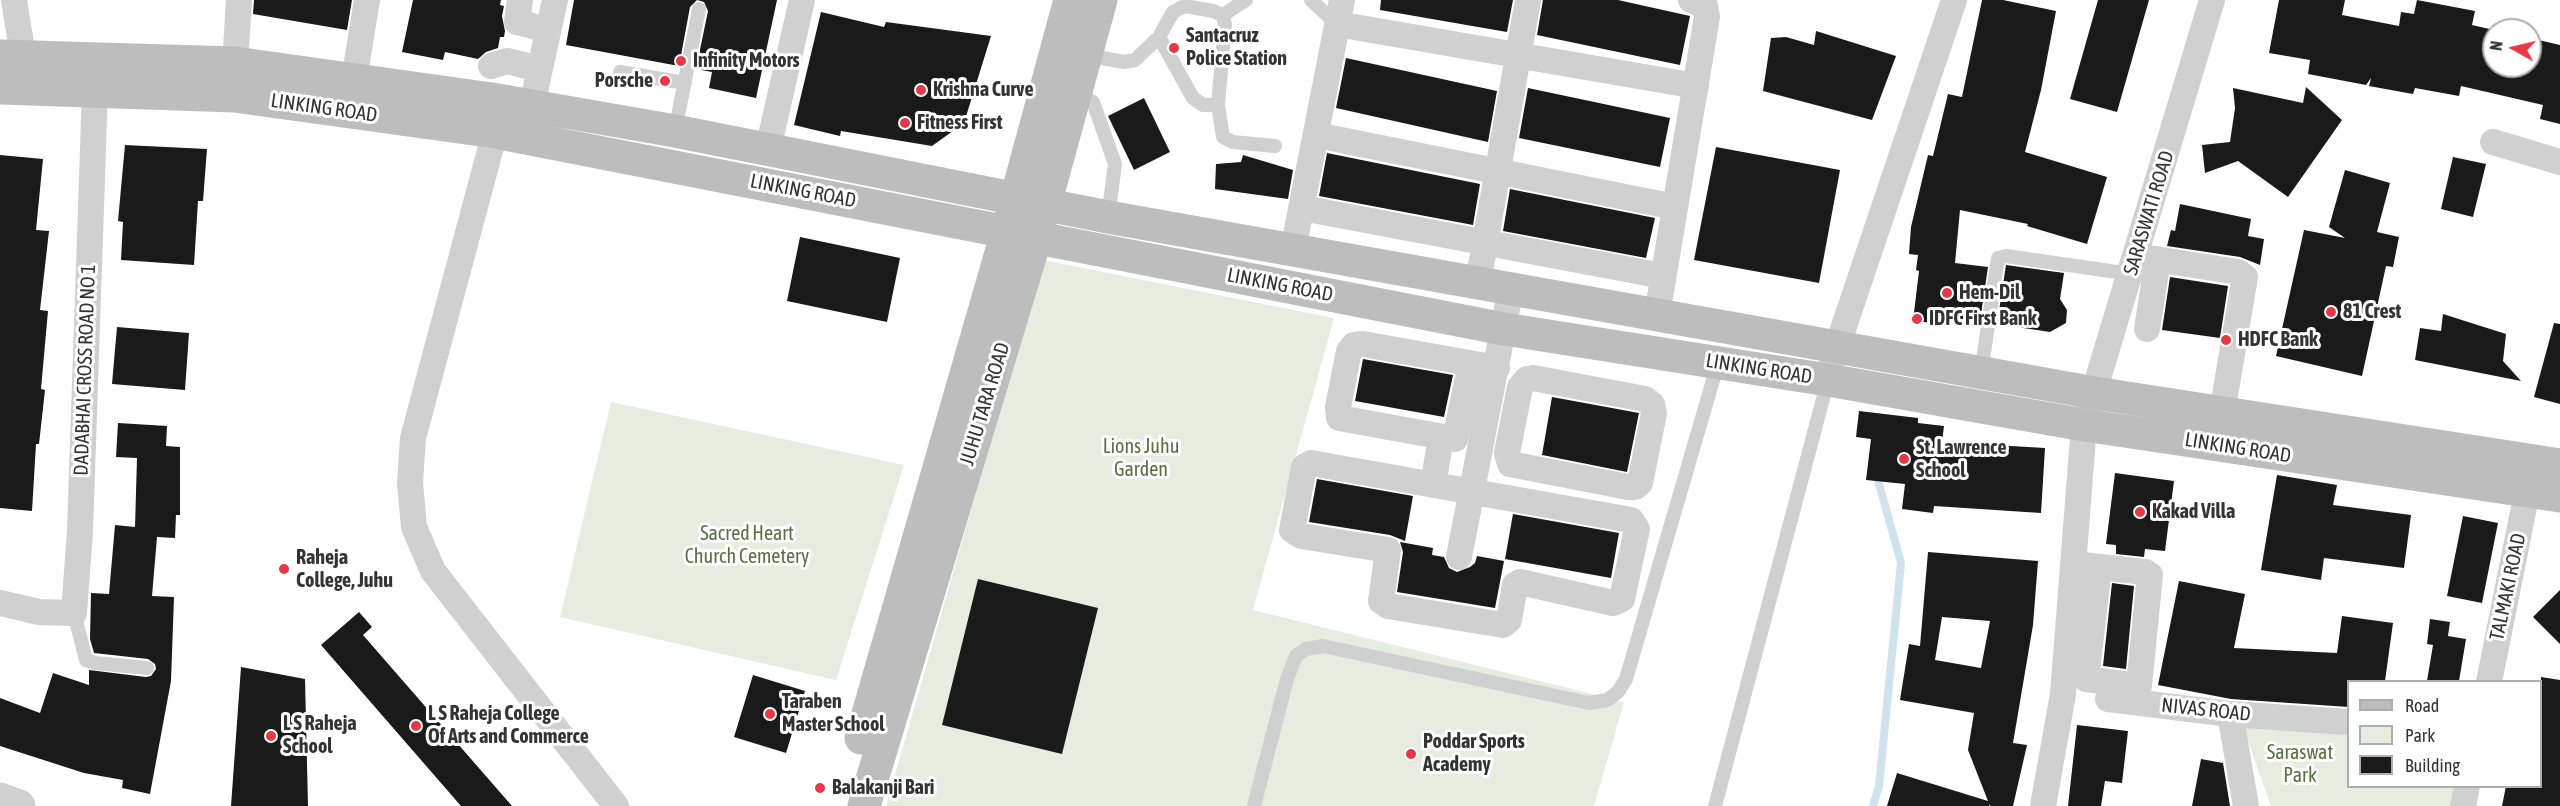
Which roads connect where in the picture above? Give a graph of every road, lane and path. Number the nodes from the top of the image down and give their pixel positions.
1 (14, 0) edge
2 (238, 0) edge
3 (367, 0) edge
4 (520, 0) edge
5 (802, 0) edge
6 (1070, 0) edge
7 (1101, 0) edge
8 (1246, 0) edge
9 (1311, 0) edge
10 (1528, 0) edge
11 (1691, 0) edge
12 (1954, 0) edge
13 (2212, 0) edge
14 (699, 9) dead end
15 (558, 10) edge
16 (1339, 12) edge
17 (1222, 15) junction
18 (1159, 37) junction
19 (1079, 43) junction
20 (1519, 55) junction
21 (11, 56) edge
22 (56, 57) junction
23 (235, 63) junction
24 (491, 66) dead end
25 (540, 69) junction
26 (620, 72) dead end
27 (354, 80) junction
28 (685, 83) junction
29 (1696, 86) junction
30 (0, 88) edge
31 (55, 89) junction
32 (95, 90) junction
33 (1076, 92) junction
34 (234, 96) junction
35 (532, 105) junction
36 (1218, 105) junction
37 (675, 131) junction
38 (495, 132) junction
39 (1316, 135) junction
40 (2493, 142) dead end
41 (1275, 146) dead end
42 (768, 150) junction
43 (2560, 162) edge
44 (1497, 171) junction
45 (1030, 202) junction
46 (1676, 207) junction
47 (1302, 208) junction
48 (1121, 219) junction
49 (1021, 234) junction
50 (1485, 243) junction
51 (1293, 250) junction
52 (1128, 254) junction
53 (2142, 263) junction
54 (1663, 276) junction
55 (1478, 283) junction
56 (1511, 288) junction
57 (1657, 315) junction
58 (1504, 329) junction
59 (2147, 329) dead end
60 (1756, 333) junction
61 (1835, 347) junction
62 (1650, 352) junction
63 (1718, 363) junction
64 (1471, 364) junction
65 (1752, 368) junction
66 (1981, 373) junction
67 (1495, 378) junction
68 (1828, 380) junction
69 (2095, 393) junction
70 (1519, 394) junction
71 (2222, 412) junction
72 (2084, 425) junction
73 (1441, 438) junction
74 (2560, 465) edge
75 (1432, 485) junction
76 (1473, 492) junction
77 (2527, 492) junction
78 (2560, 496) edge
79 (1459, 557) dead end
80 (2073, 564) junction
81 (2099, 567) junction
82 (2083, 600) junction
83 (0, 603) edge
84 (74, 613) junction
85 (2080, 633) junction
86 (147, 668) dead end
87 (2489, 680) edge
88 (2113, 692) junction
89 (2063, 694) junction
90 (2230, 714) junction
91 (2347, 722) edge
92 (2467, 788) edge
93 (0, 799) edge
94 (19, 806) edge
95 (616, 806) edge
96 (842, 806) edge
97 (864, 806) edge
98 (1254, 806) edge
99 (1715, 806) edge
100 (2043, 806) edge
101 (2246, 806) edge
102 (2463, 806) edge

1 - 21 street
2 - 23 street
3 - 27 street
4 - 15 street
5 - 42 street
6 - 19 main road, JUHU TARA ROAD
7 - 19 main road, JUHU TARA ROAD
8 - 17 lane
9 - 16 lane
10 - 20 street
11 - 29 street
12 - 61 street
13 - 53 street, SARASWATI ROAD
14 - 28 lane
15 - 25 street
16 - 20 street
16 - 39 street
17 - 18 lane
17 - 36 lane
18 - 19 lane
18 - 36 lane
19 - 33 main road, JUHU TARA ROAD
19 - 45 main road, JUHU TARA ROAD
20 - 29 street
20 - 44 street
21 - 22 main road, LINKING ROAD
22 - 23 main road, LINKING ROAD
22 - 31 main road
23 - 27 main road, LINKING ROAD
23 - 34 street
24 - 25 street
25 - 35 street
26 - 28 lane
27 - 35 main road, LINKING ROAD
28 - 37 lane
29 - 46 street
30 - 31 main road, LINKING ROAD
31 - 32 main road, LINKING ROAD
32 - 34 main road, LINKING ROAD
32 - 84 street, DADABHAI CROSS ROAD NO 1
33 - 45 main road, JUHU TARA ROAD
33 - 48 lane
34 - 38 main road, LINKING ROAD
35 - 37 main road, LINKING ROAD
35 - 38 street
36 - 41 lane
37 - 42 main road, LINKING ROAD
38 - 49 main road, LINKING ROAD
38 - 95 street
39 - 44 street
39 - 47 street
40 - 43 street
42 - 45 main road, LINKING ROAD
44 - 46 street
44 - 50 street
45 - 48 main road, LINKING ROAD
45 - 49 main road, JUHU TARA ROAD
46 - 54 street
47 - 50 street
47 - 51 street
48 - 51 main road, LINKING ROAD
48 - 52 main road
49 - 52 main road, LINKING ROAD
49 - 96 main road, JUHU TARA ROAD
49 - 97 main road, JUHU TARA ROAD
50 - 54 street
50 - 55 street
51 - 55 main road, LINKING ROAD
52 - 58 main road, LINKING ROAD
53 - 59 street
53 - 66 lane
53 - 69 street, SARASWATI ROAD
53 - 71 street
54 - 57 street
55 - 56 main road, LINKING ROAD
56 - 57 main road, LINKING ROAD
56 - 58 street
57 - 60 main road, LINKING ROAD
57 - 62 main road
58 - 62 main road, LINKING ROAD
58 - 67 street
60 - 61 main road, LINKING ROAD
60 - 65 main road
61 - 66 main road, LINKING ROAD
61 - 68 street
62 - 63 main road, LINKING ROAD
63 - 65 main road, LINKING ROAD
63 - 98 lane
64 - 67 street
64 - 73 street
64 - 73 street
65 - 68 main road, LINKING ROAD
66 - 69 main road, LINKING ROAD
67 - 70 street
67 - 76 street
68 - 72 main road, LINKING ROAD
68 - 99 lane
69 - 71 main road, LINKING ROAD
69 - 72 street, SARASWATI ROAD
70 - 70 street
71 - 74 main road, LINKING ROAD
72 - 77 main road, LINKING ROAD
72 - 80 street, SARASWATI ROAD
73 - 75 street
75 - 76 street
75 - 76 street
76 - 79 street
77 - 78 main road, LINKING ROAD
77 - 87 street, TALMAKI ROAD
80 - 81 street
80 - 82 street, SARASWATI ROAD
81 - 82 street
81 - 88 street
82 - 85 street
83 - 84 street
84 - 86 lane
85 - 88 street
85 - 89 street
88 - 89 street, NIVAS ROAD
88 - 90 street, NIVAS ROAD
89 - 100 street
90 - 91 street, NIVAS ROAD
90 - 101 street
92 - 102 street
93 - 94 street

